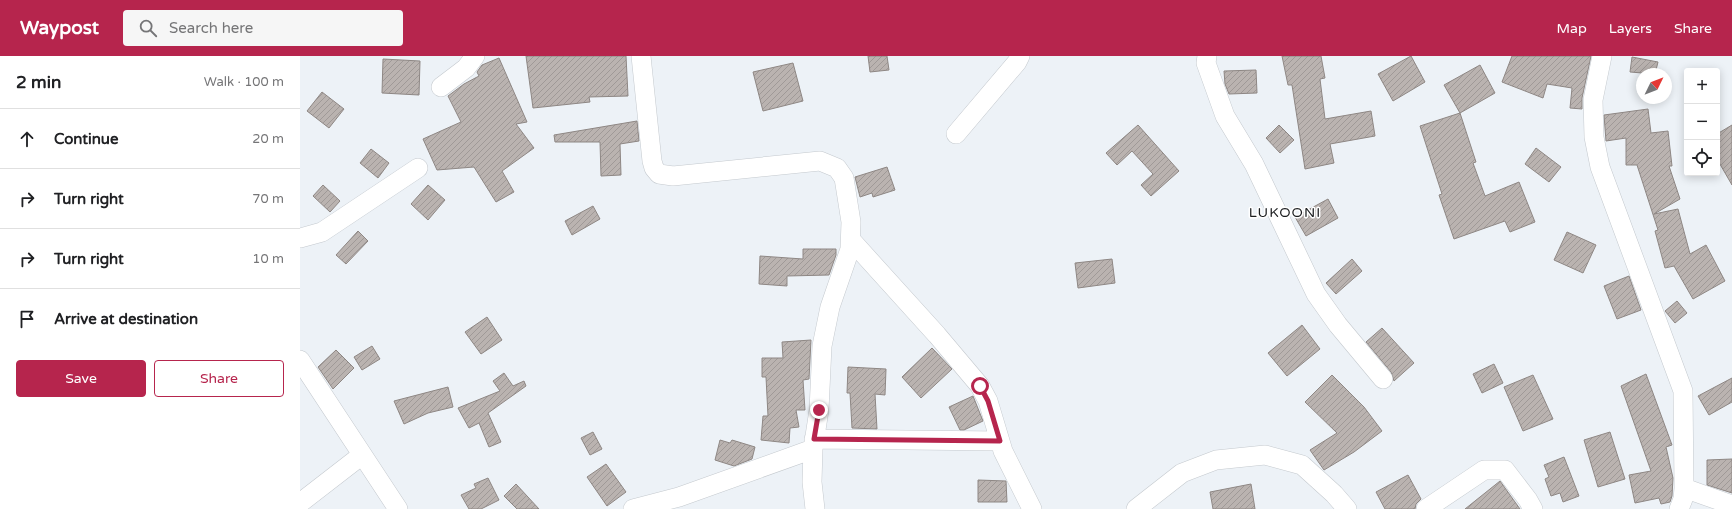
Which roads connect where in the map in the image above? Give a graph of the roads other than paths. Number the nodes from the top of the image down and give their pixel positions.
1 (475, 56) edge
2 (641, 56) edge
3 (1020, 56) edge
4 (1207, 56) edge
5 (1602, 56) edge
6 (441, 87) dead end
7 (956, 134) dead end
8 (418, 168) dead end
9 (300, 238) edge
10 (851, 240) junction
11 (300, 360) edge
12 (1383, 379) dead end
13 (1000, 441) junction
14 (814, 444) junction
15 (362, 455) junction
16 (1684, 488) junction
17 (300, 503) edge
18 (1732, 505) edge
19 (1134, 508) edge
20 (398, 509) edge
21 (633, 509) edge
22 (815, 509) edge
23 (1032, 509) edge
24 (1347, 509) edge
25 (1426, 509) edge
26 (1533, 509) edge
27 (1679, 509) edge

1 - 6 street
2 - 10 street
3 - 7 street
4 - 12 street
5 - 16 street
8 - 9 street
10 - 13 street
10 - 14 street
11 - 15 street
13 - 14 street
13 - 23 street
14 - 21 street
14 - 22 street
15 - 17 street
15 - 20 street
16 - 18 street
16 - 27 street
19 - 24 street
25 - 26 street

